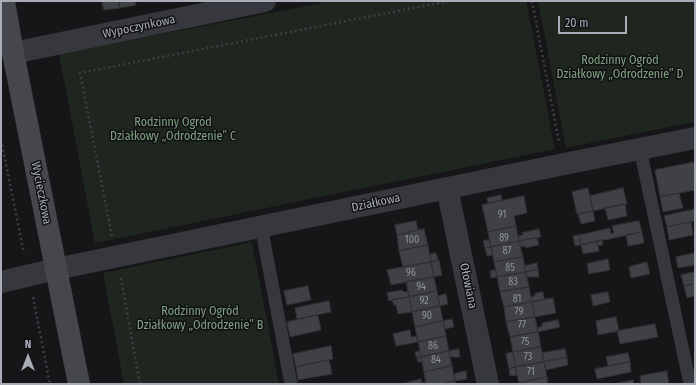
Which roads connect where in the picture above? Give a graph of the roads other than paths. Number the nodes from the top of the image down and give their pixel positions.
1 (4, 1) edge
2 (265, 1) edge
3 (13, 53) junction
4 (695, 138) edge
5 (640, 149) junction
6 (447, 188) junction
7 (261, 226) junction
8 (56, 269) junction
9 (1, 282) edge
10 (79, 384) edge
11 (291, 384) edge
12 (488, 384) edge
13 (690, 384) edge

1 - 3 street, Wycieczkowa
2 - 3 street, Wypoczynkowa
3 - 8 street, Wycieczkowa
4 - 5 street, Działkowa
5 - 6 street, Działkowa
5 - 13 lane
6 - 7 street, Działkowa
6 - 12 street, Ołowiana
7 - 8 street, Działkowa
7 - 11 lane
8 - 9 street, Działkowa
8 - 10 street, Wycieczkowa

